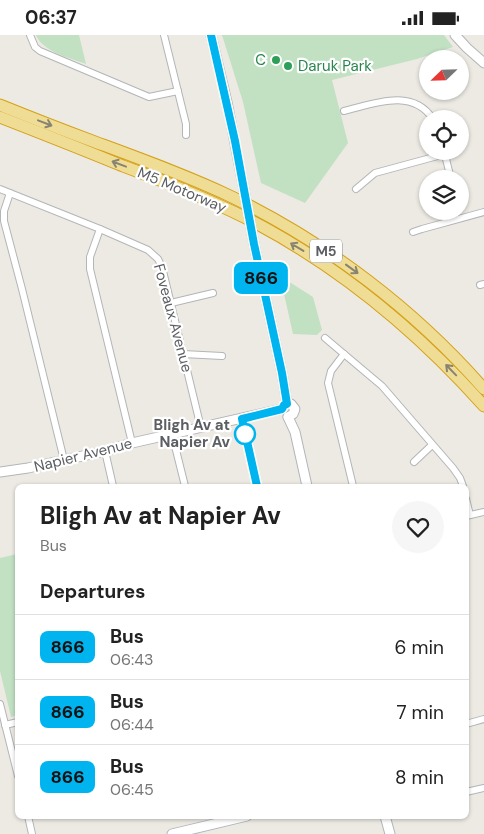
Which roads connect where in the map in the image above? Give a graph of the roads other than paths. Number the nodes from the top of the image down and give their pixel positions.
1 (30, 35) edge
2 (164, 35) edge
3 (211, 35) edge
4 (455, 35) edge
5 (484, 63) edge
6 (178, 91) junction
7 (0, 105) edge
8 (424, 110) edge
9 (344, 111) dead end
10 (0, 117) edge
11 (186, 135) dead end
12 (420, 160) edge
13 (0, 189) edge
14 (356, 189) dead end
15 (10, 193) junction
16 (484, 212) edge
17 (469, 214) edge
18 (446, 220) edge
19 (100, 229) junction
20 (413, 232) dead end
21 (213, 293) dead end
22 (171, 303) junction
23 (324, 338) dead end
24 (183, 354) junction
25 (344, 354) junction
26 (222, 356) dead end
27 (484, 389) edge
28 (484, 406) edge
29 (286, 410) junction
30 (242, 419) junction
31 (201, 428) junction
32 (172, 434) junction
33 (132, 443) junction
34 (432, 445) junction
35 (105, 451) junction
36 (64, 460) junction
37 (414, 462) dead end
38 (0, 471) edge
39 (113, 484) edge
40 (184, 484) edge
41 (257, 484) edge
42 (307, 484) edge
43 (353, 484) edge
44 (462, 484) edge
45 (484, 512) edge
46 (469, 516) edge
47 (0, 704) edge
48 (484, 719) edge
49 (15, 723) edge
50 (469, 723) edge
51 (5, 725) junction
52 (15, 763) edge
53 (484, 787) edge
54 (469, 791) edge
55 (29, 819) edge
56 (234, 819) edge
57 (386, 819) edge
58 (32, 834) edge
59 (172, 834) edge
60 (390, 834) edge

1 - 6 street
2 - 6 street
3 - 29 main road, bridge
4 - 5 main road
6 - 11 street
7 -> 27 highway, M5 Motorway / M5
8 - 9 street
28 -> 10 highway, M5 Motorway / M5
12 - 14 street
13 - 15 street, Foveaux Avenue
15 - 19 street, Foveaux Avenue
15 - 36 street
16 - 17 street
18 - 20 street
19 - 22 street, Foveaux Avenue
19 - 33 street
21 - 22 street
22 - 24 street, Foveaux Avenue
23 - 25 street
24 - 26 street
24 - 31 street, Foveaux Avenue
25 - 34 street
25 - 43 street
29 - 30 main road, Napier Avenue
29 - 42 main road
30 - 31 main road, Napier Avenue
30 - 41 street
31 - 32 main road, Napier Avenue
32 - 33 main road, Napier Avenue
32 - 40 street
33 - 35 main road, Napier Avenue
34 - 37 street
34 - 44 street
35 - 36 main road, Napier Avenue
35 - 39 street
36 - 38 main road, Napier Avenue
45 - 46 street
47 - 51 street
48 - 50 street
49 - 51 street
51 - 52 street
53 - 54 street
55 - 58 street
56 - 59 main road
57 - 60 main road

